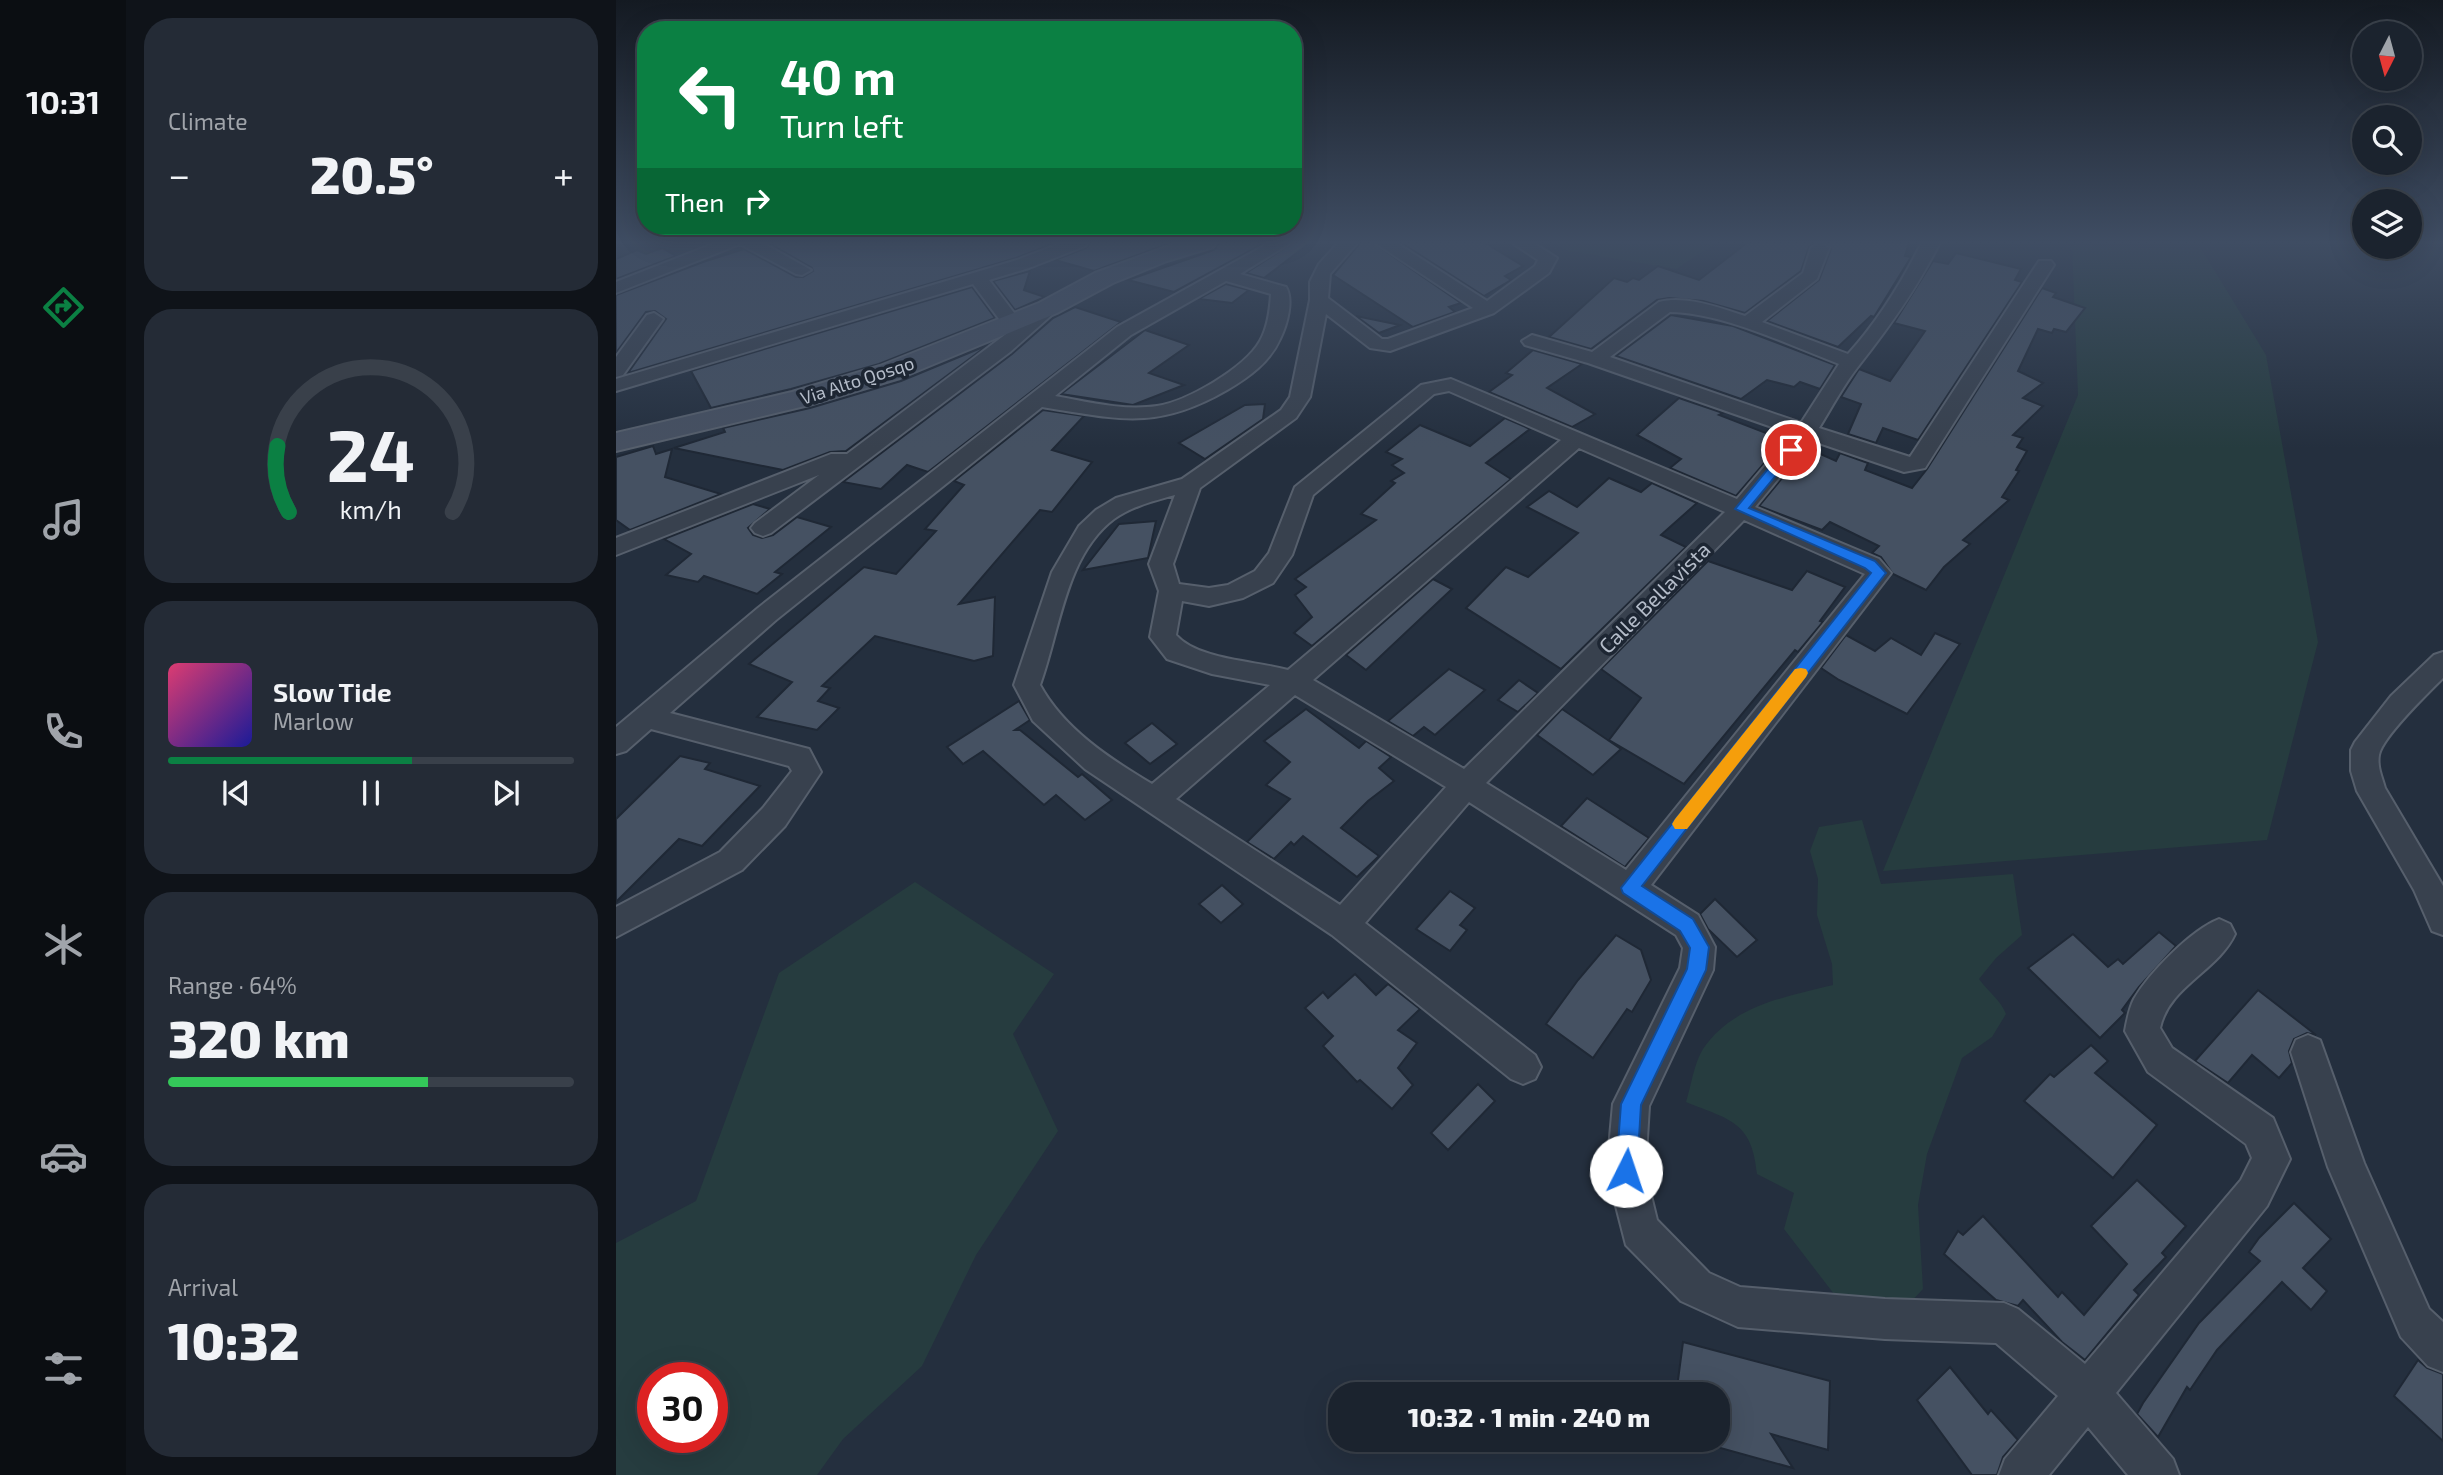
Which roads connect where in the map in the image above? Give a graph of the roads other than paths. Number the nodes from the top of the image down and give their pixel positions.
1 (864, 311) edge
2 (1003, 311) edge
3 (1039, 311) edge
4 (1044, 311) edge
5 (1159, 311) edge
6 (1279, 311) edge
7 (1317, 311) edge
8 (1333, 311) edge
9 (1482, 311) edge
10 (1660, 311) edge
11 (1702, 311) edge
12 (1764, 311) edge
13 (1891, 311) edge
14 (2015, 311) edge
15 (653, 319) dead end
16 (1012, 323) junction
17 (1747, 324) junction
18 (1532, 341) dead end
19 (1595, 359) junction
20 (620, 361) edge
21 (1851, 362) junction
22 (616, 385) edge
23 (1038, 400) junction
24 (1807, 430) junction
25 (1577, 438) junction
26 (616, 442) edge
27 (874, 445) junction
28 (1190, 484) junction
29 (1741, 509) junction
30 (763, 528) dead end
31 (616, 547) edge
32 (1171, 591) junction
33 (2443, 662) edge
34 (1295, 682) junction
35 (648, 718) junction
36 (616, 743) edge
37 (1466, 785) junction
38 (1154, 800) junction
39 (1630, 888) junction
40 (2443, 921) edge
41 (616, 923) edge
42 (1343, 925) junction
43 (2218, 934) dead end
44 (2308, 1052) dead end
45 (1523, 1067) dead end
46 (2443, 1351) edge
47 (2089, 1395) junction
48 (2021, 1475) edge
49 (2157, 1475) edge

1 - 22 street
2 - 16 street
3 - 16 street, Via Alto Qosqo
4 - 27 street
5 - 23 street
6 - 23 street
7 - 28 street
8 - 9 street
10 - 19 street
11 - 17 street
12 - 17 street
13 - 21 street, Calle Bellavista
14 - 24 street
15 - 20 street
16 - 26 street, Via Alto Qosqo
17 - 21 street
18 - 19 street
19 - 24 street
21 - 24 street, Calle Bellavista
23 - 35 street
24 - 29 street, Calle Bellavista
25 - 29 street
25 - 32 street
25 - 34 street
27 - 30 street
27 - 31 street
28 - 32 street
28 - 38 street
29 - 37 street, Calle Bellavista
29 - 39 street
32 - 34 street
33 - 40 street
34 - 37 street
34 - 38 street
35 - 36 street
35 - 41 street
37 - 39 street
37 - 42 street, Calle Bellavista
38 - 42 street
39 - 47 street
42 - 45 street
43 - 47 street
44 - 46 street
47 - 48 street
47 - 49 street

